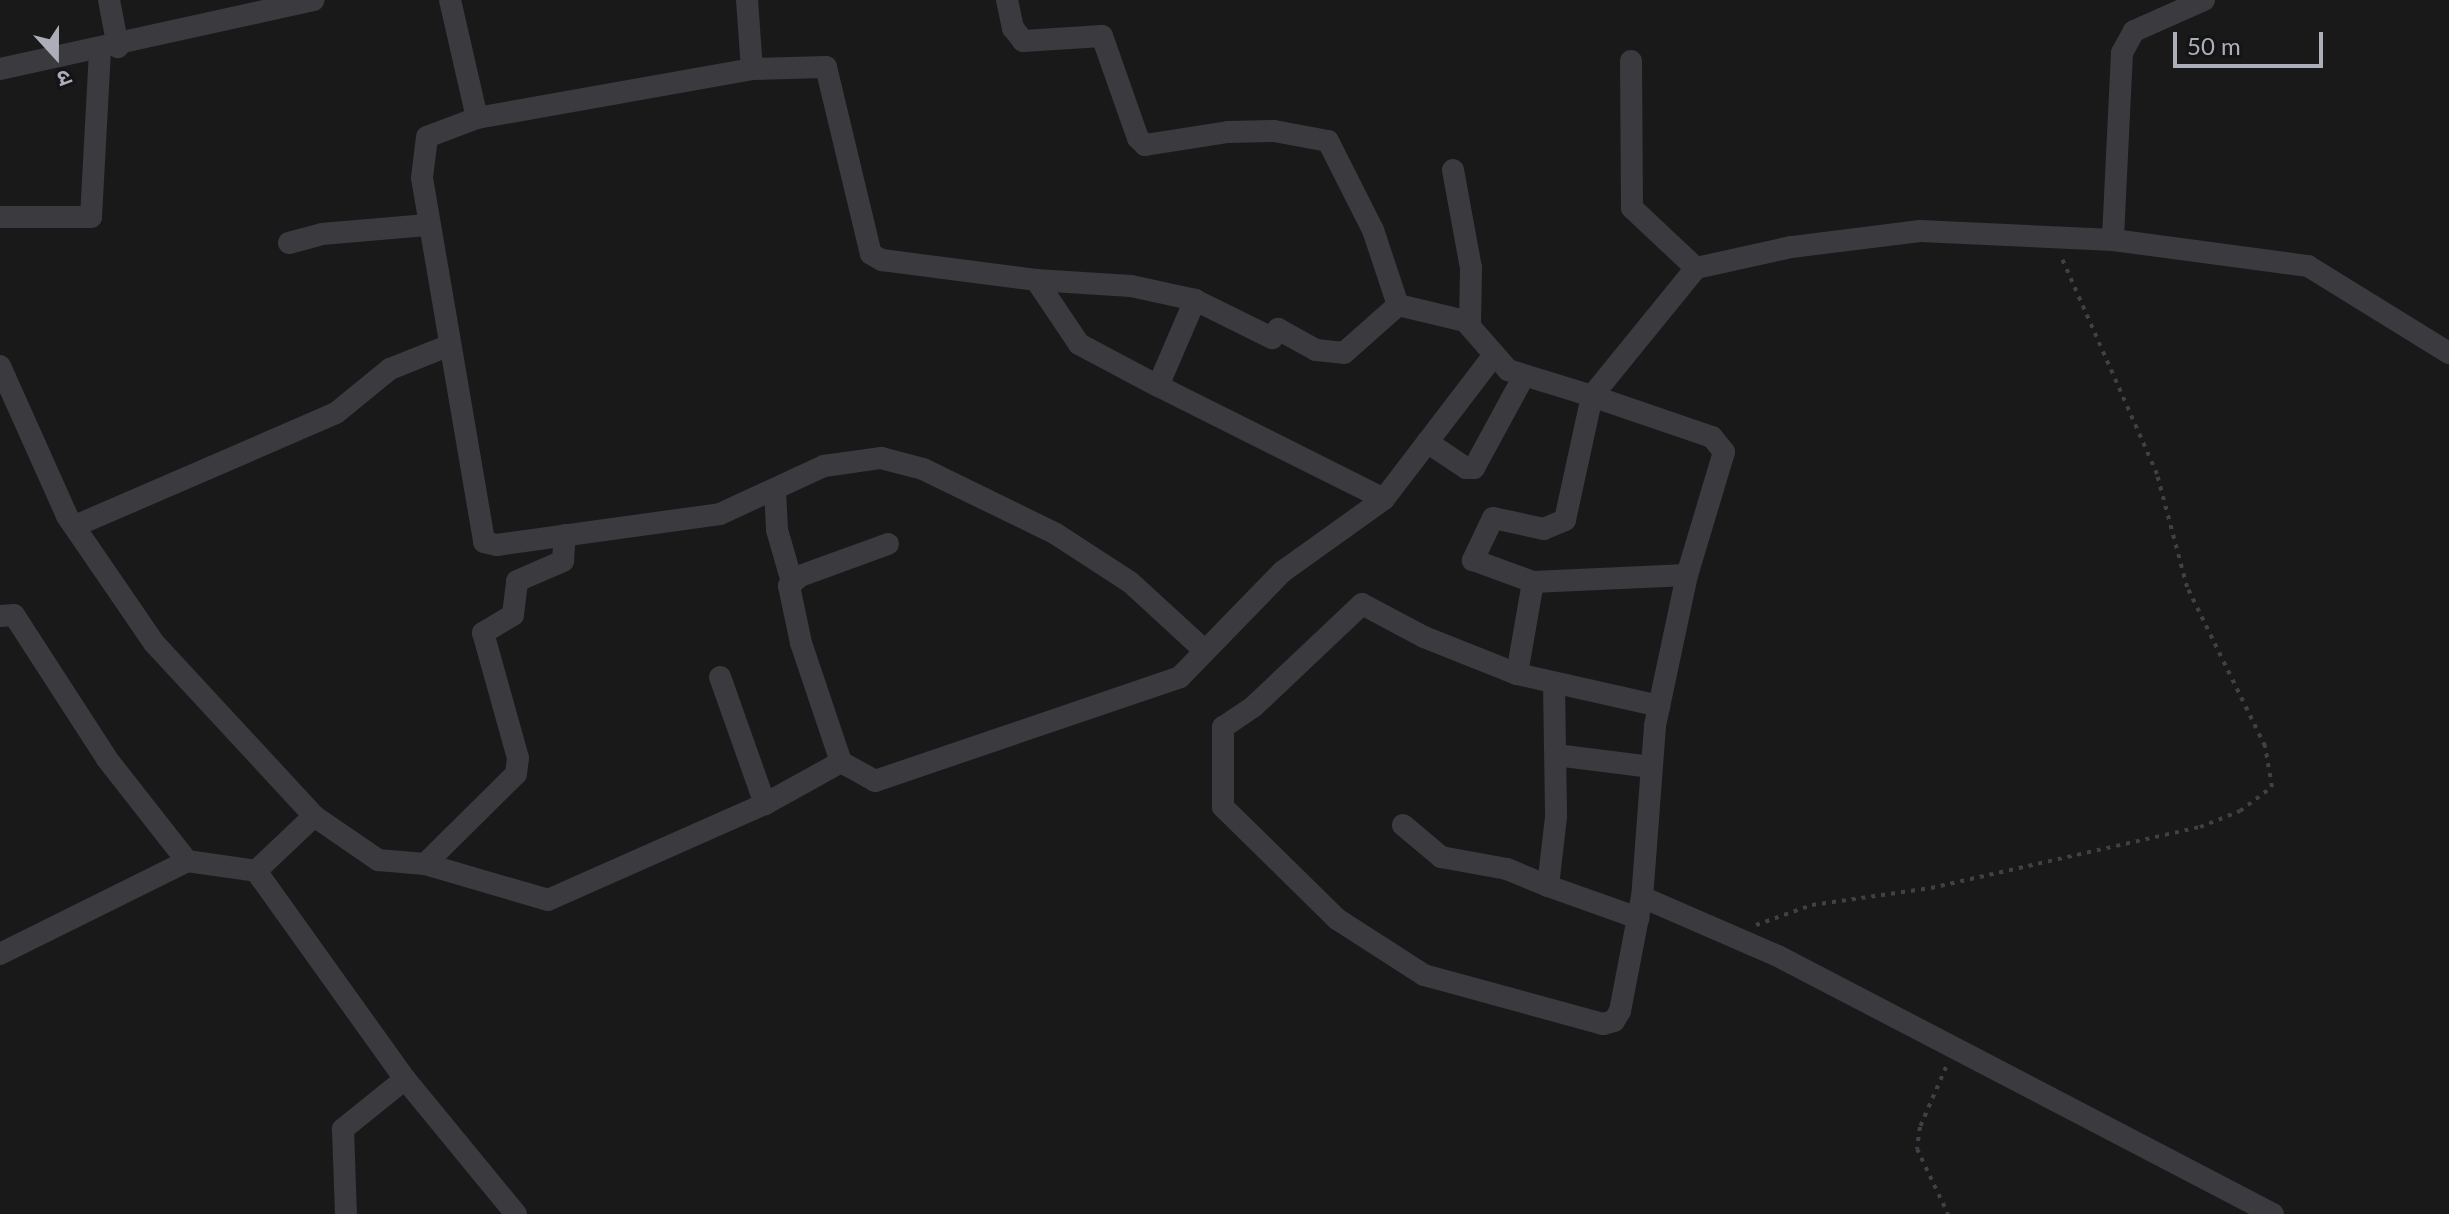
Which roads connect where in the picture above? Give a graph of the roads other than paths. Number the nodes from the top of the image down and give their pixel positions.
1 (109, 0) edge
2 (313, 0) edge
3 (450, 0) edge
4 (747, 0) edge
5 (1007, 0) edge
6 (2204, 0) edge
7 (109, 48) junction
8 (1631, 61) dead end
9 (0, 69) edge
10 (752, 69) junction
11 (477, 118) junction
12 (1453, 170) dead end
13 (0, 217) edge
14 (427, 225) junction
15 (2113, 240) junction
16 (289, 243) dead end
17 (1696, 268) junction
18 (1036, 280) junction
19 (1195, 300) junction
20 (1398, 305) junction
21 (1470, 325) junction
22 (450, 345) junction
23 (2449, 353) edge
24 (1494, 355) junction
25 (0, 366) edge
26 (1524, 376) junction
27 (1158, 386) junction
28 (1592, 396) junction
29 (1427, 442) junction
30 (775, 491) junction
31 (1384, 499) junction
32 (75, 526) junction
33 (565, 535) junction
34 (888, 544) dead end
35 (1687, 575) junction
36 (792, 582) junction
37 (1533, 582) junction
38 (0, 616) edge
39 (1204, 650) junction
40 (1517, 674) junction
41 (720, 677) dead end
42 (1554, 684) junction
43 (1659, 706) junction
44 (1556, 755) junction
45 (841, 762) junction
46 (1651, 767) junction
47 (765, 804) junction
48 (314, 816) junction
49 (1403, 825) dead end
50 (187, 861) junction
51 (425, 864) junction
52 (256, 871) junction
53 (1548, 886) junction
54 (1640, 908) junction
55 (0, 954) edge
56 (405, 1079) junction
57 (346, 1214) edge
58 (516, 1214) edge
59 (2273, 1214) edge

1 - 7 street
2 - 7 street
3 - 11 street
4 - 10 street
5 - 20 street
6 - 15 street
7 - 9 street
7 - 13 street
8 - 17 street
10 - 11 street
10 - 18 street
11 - 14 street
12 - 21 street
14 - 16 street
14 - 22 street
15 - 17 street
15 - 23 street
17 - 28 street
18 - 19 street
18 - 27 street
19 - 20 street
19 - 27 street
20 - 21 street
21 - 24 street
22 - 32 street
22 - 33 street
24 - 26 street
24 - 29 street
25 - 32 street
26 - 28 street
26 - 29 street
27 - 31 street
28 - 35 street
28 - 37 street
29 - 31 street
30 - 33 street
30 - 36 street
30 - 39 street
31 - 39 street
32 - 48 street
33 - 51 street
34 - 36 street
35 - 37 street
35 - 43 street
36 - 45 street
37 - 40 street
38 - 50 street
39 - 45 street
40 - 42 street
40 - 54 street
41 - 47 street
42 - 43 street
42 - 44 street
43 - 46 street
44 - 46 street
44 - 53 street
45 - 47 street
46 - 54 street
47 - 51 street
48 - 51 street
48 - 52 street
49 - 53 street
50 - 52 street
50 - 55 street
52 - 56 street
53 - 54 street
54 - 59 street
56 - 57 street
56 - 58 street

